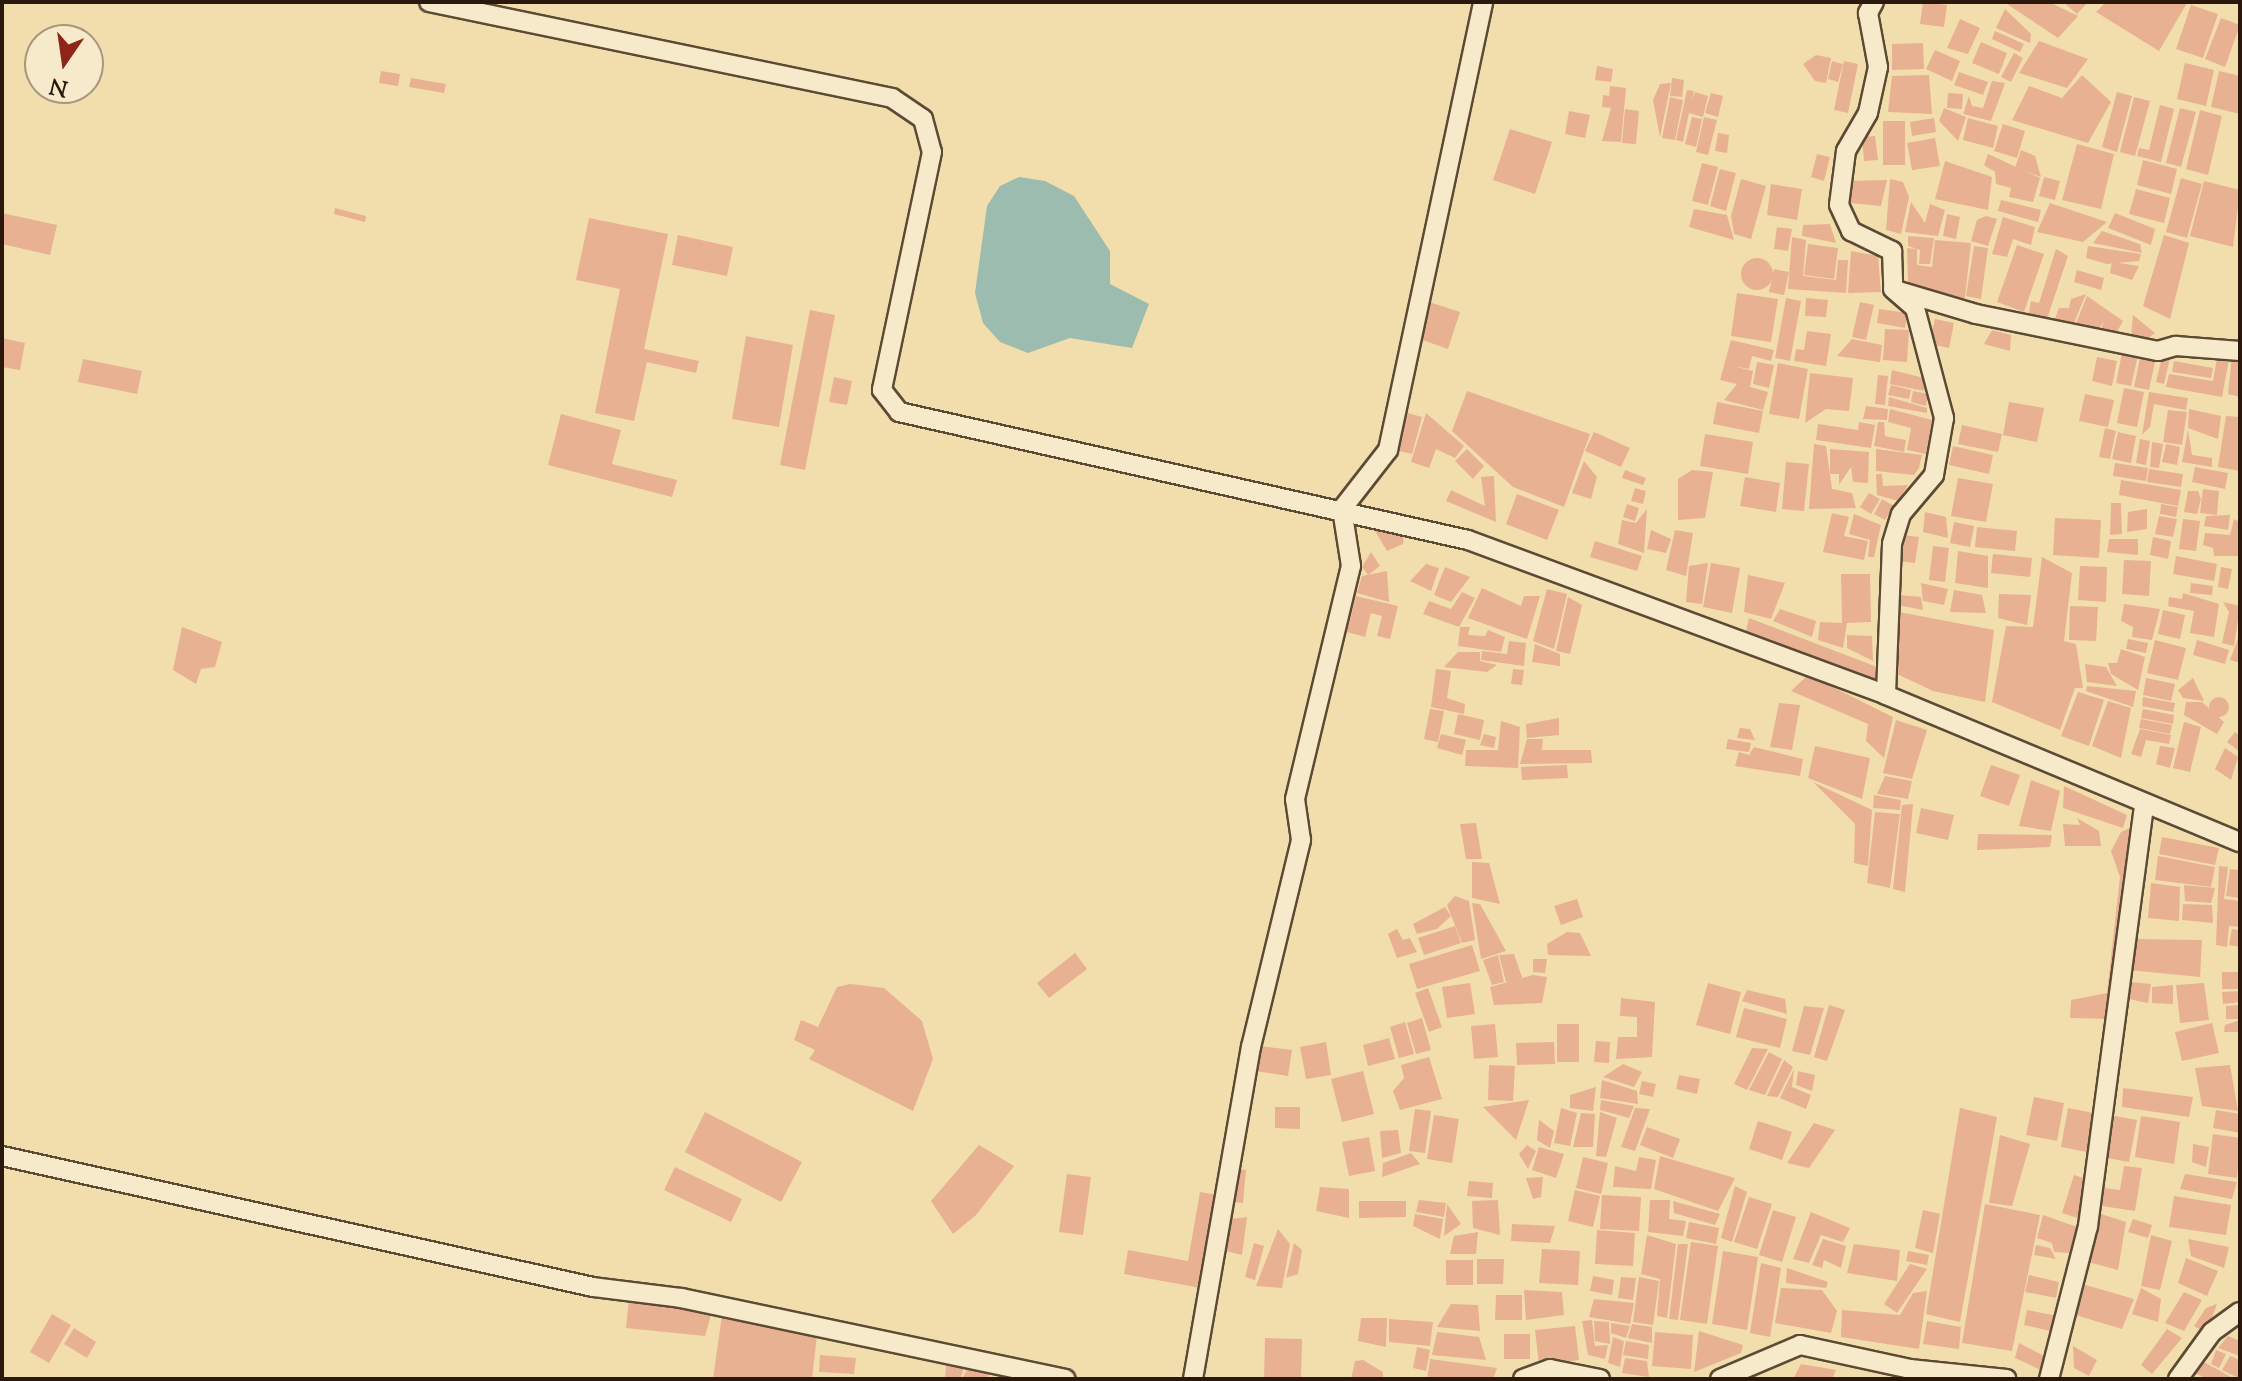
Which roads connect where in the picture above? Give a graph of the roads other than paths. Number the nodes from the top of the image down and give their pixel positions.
1 (429, 2) edge
2 (1483, 2) edge
3 (1874, 2) edge
4 (1893, 289) junction
5 (2240, 351) edge
6 (1342, 509) junction
7 (1886, 695) junction
8 (2144, 807) junction
9 (2240, 842) edge
10 (2, 1156) edge
11 (2240, 1312) edge
12 (1066, 1379) edge
13 (1193, 1379) edge
14 (1523, 1379) edge
15 (1600, 1379) edge
16 (1720, 1379) edge
17 (2006, 1379) edge
18 (2049, 1379) edge
19 (2178, 1379) edge

1 - 6 street
2 - 6 street
3 - 4 street
4 - 5 street
4 - 7 street
6 - 7 street
6 - 13 street
7 - 8 street
8 - 9 street
8 - 18 street
10 - 12 street
11 - 19 street
14 - 15 street
16 - 17 street

